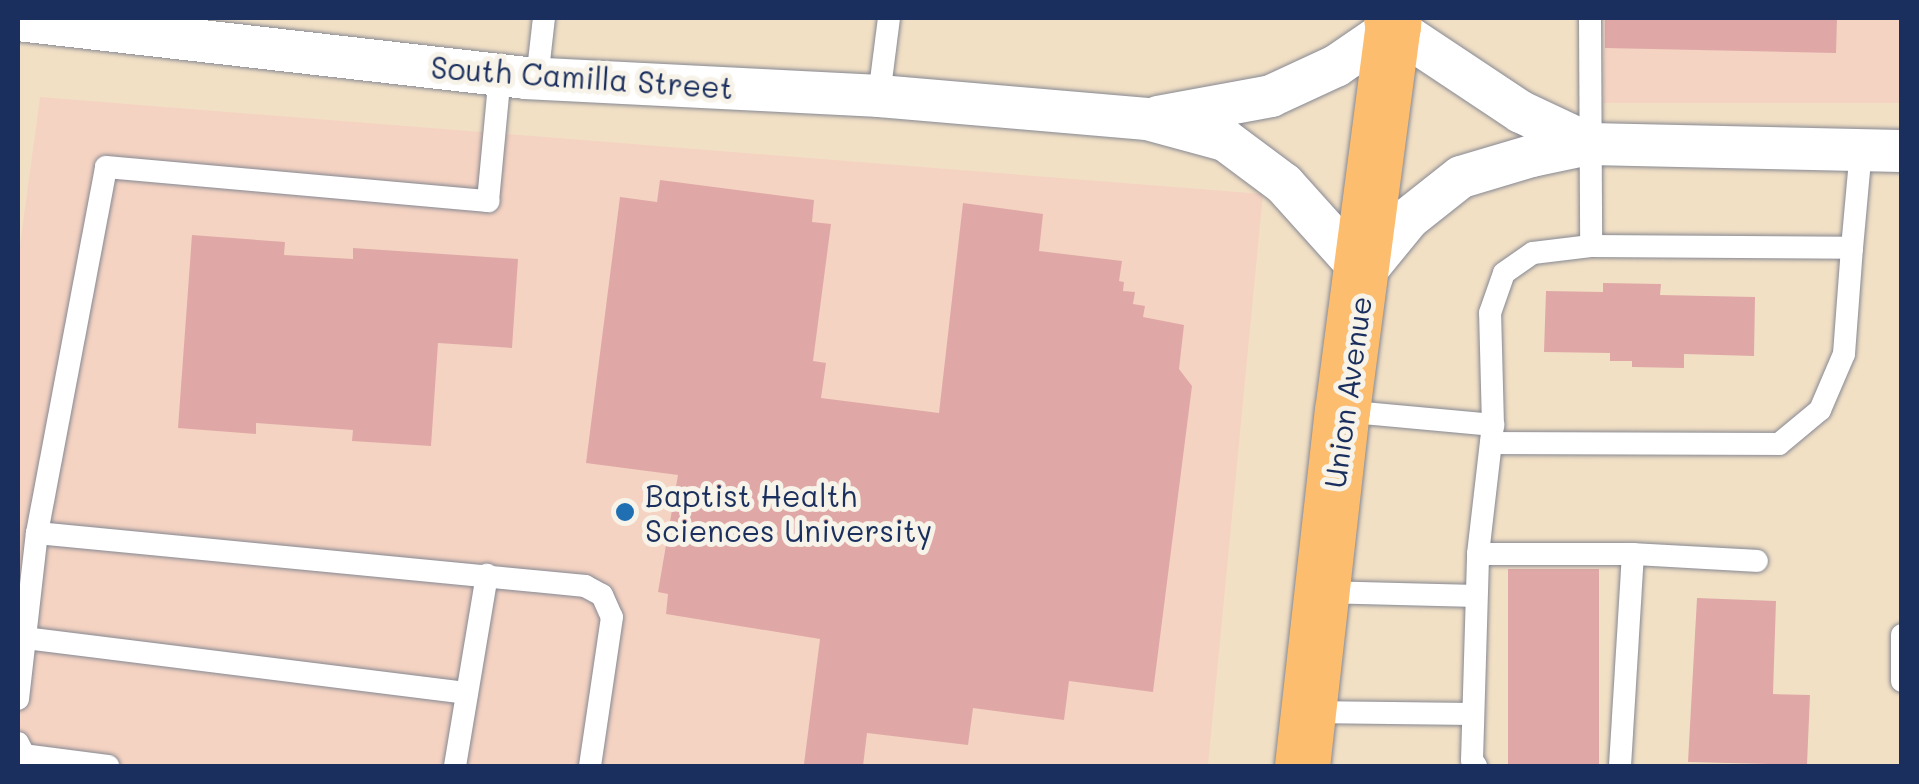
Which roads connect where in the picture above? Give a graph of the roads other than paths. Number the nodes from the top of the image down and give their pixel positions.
1 (544, 18) edge
2 (889, 18) edge
3 (1590, 18) edge
4 (18, 20) edge
5 (1393, 21) edge
6 (519, 77) junction
7 (879, 96) junction
8 (1147, 118) junction
9 (1589, 144) junction
10 (1881, 151) edge
11 (1591, 246) junction
12 (1852, 248) junction
13 (1364, 273) junction
14 (1342, 411) junction
15 (1492, 434) junction
16 (37, 533) junction
17 (1478, 554) junction
18 (1633, 554) junction
19 (1757, 561) dead end
20 (487, 575) junction
21 (1322, 592) junction
22 (1476, 596) junction
23 (1902, 635) edge
24 (24, 638) junction
25 (1902, 681) edge
26 (467, 694) junction
27 (18, 699) edge
28 (1308, 712) junction
29 (1474, 714) junction
30 (18, 743) edge
31 (108, 766) edge
32 (455, 766) edge
33 (590, 766) edge
34 (1302, 766) edge
35 (1476, 766) edge
36 (1620, 766) edge

1 - 6 lane
2 - 7 lane
3 - 9 lane
4 - 6 street, South Camilla Street
5 - 8 street, South Camilla Street
5 - 9 street
5 - 13 main road, Union Avenue
6 - 7 street, South Camilla Street
6 - 16 lane
7 - 8 street, South Camilla Street
8 - 13 street, South Camilla Street
9 - 10 street
9 - 11 lane
9 - 13 street
10 - 12 lane
11 - 12 lane
11 - 15 lane
12 - 15 lane
13 - 14 main road, Union Avenue
14 - 15 lane
14 - 21 main road, Union Avenue
15 - 17 lane
16 - 20 lane
16 - 24 lane
17 - 18 lane
17 - 22 lane
18 - 19 lane
18 - 36 lane
20 - 26 lane
20 - 33 lane
21 - 22 lane
21 - 28 main road, Union Avenue
22 - 29 lane
23 - 25 lane
24 - 26 lane
24 - 27 lane
26 - 32 lane
28 - 29 lane
28 - 34 main road, Union Avenue
29 - 35 lane
30 - 31 lane

